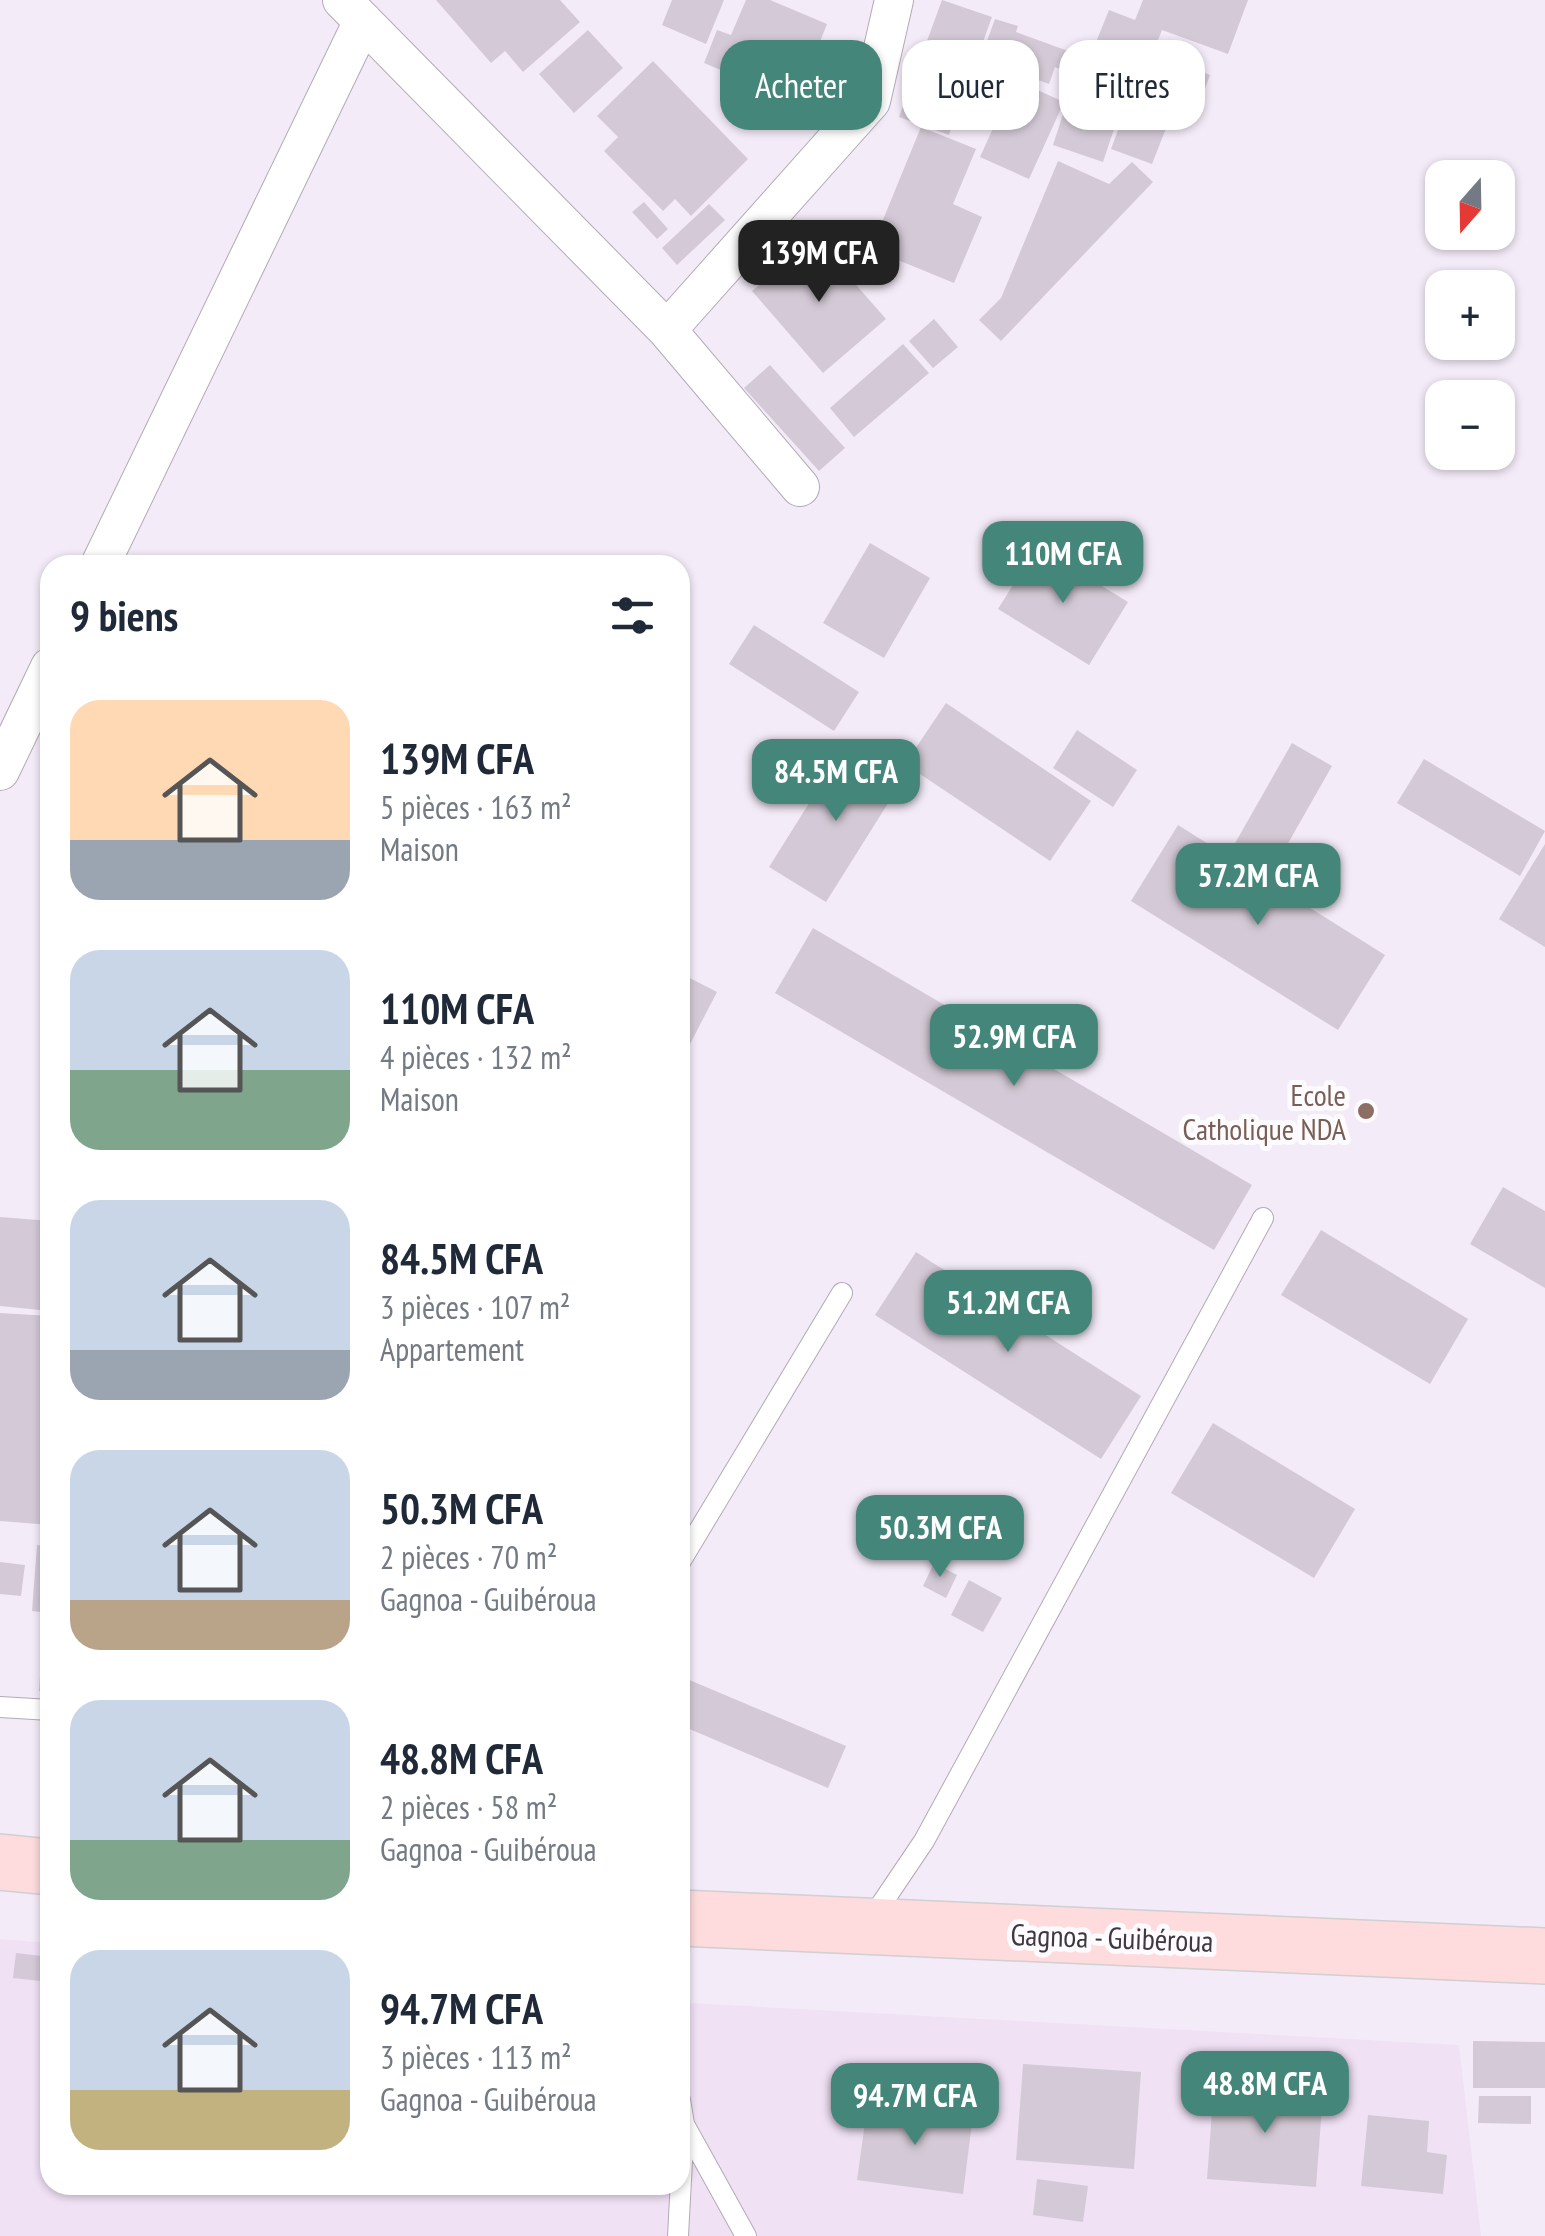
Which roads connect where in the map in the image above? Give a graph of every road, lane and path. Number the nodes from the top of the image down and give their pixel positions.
1 (894, 0) edge
2 (352, 11) edge
3 (667, 330) junction
4 (800, 487) dead end
5 (105, 555) edge
6 (40, 688) edge
7 (0, 770) edge
8 (1263, 1218) dead end
9 (842, 1293) dead end
10 (690, 1545) edge
11 (0, 1706) edge
12 (40, 1709) edge
13 (0, 1862) edge
14 (40, 1866) edge
15 (690, 1918) edge
16 (866, 1926) junction
17 (1545, 1956) edge
18 (690, 2135) edge
19 (680, 2195) edge
20 (678, 2236) edge
21 (746, 2236) edge

1 - 3 street
2 - 3 street
2 - 5 street
3 - 4 street
6 - 7 street
8 - 16 lane
9 - 10 lane
11 - 12 lane
13 - 14 main road
15 - 16 main road, Gagnoa - Guibéroua
16 - 17 main road, Gagnoa - Guibéroua
18 - 21 lane
19 - 20 lane

